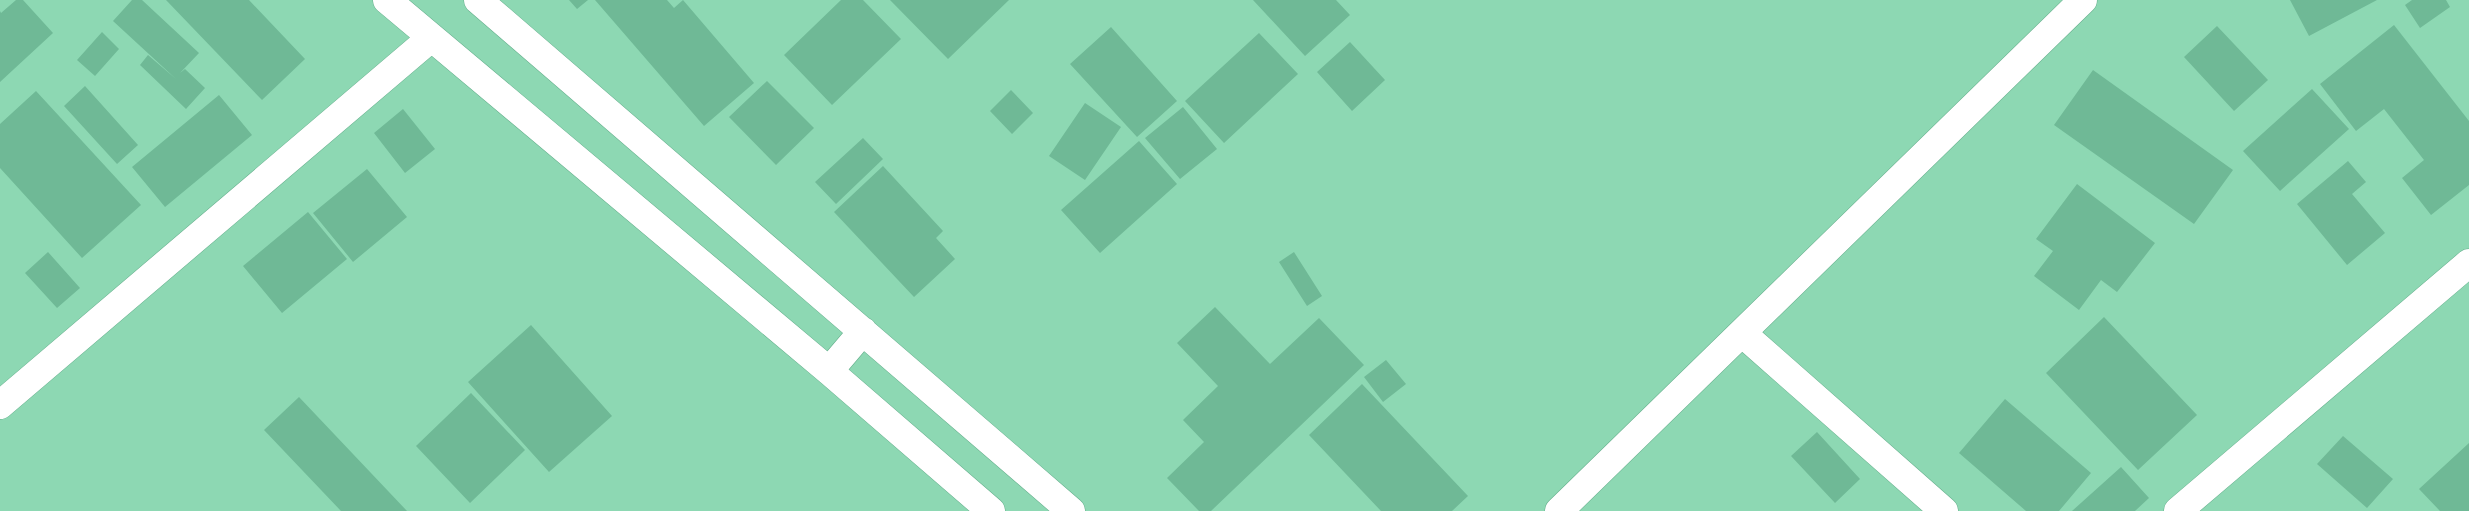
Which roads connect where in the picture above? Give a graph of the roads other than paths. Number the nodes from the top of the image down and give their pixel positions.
1 (387, 0) edge
2 (478, 0) edge
3 (2083, 0) edge
4 (431, 38) junction
5 (2469, 263) edge
6 (863, 331) junction
7 (1742, 333) junction
8 (829, 371) junction
9 (0, 405) edge
10 (991, 511) edge
11 (1072, 511) edge
12 (1558, 511) edge
13 (1944, 511) edge
14 (2178, 511) edge

1 - 4 street
2 - 6 street
3 - 7 street
4 - 8 street
4 - 9 street
5 - 14 street
6 - 8 street
6 - 11 street
7 - 12 street
7 - 13 street
8 - 10 street

